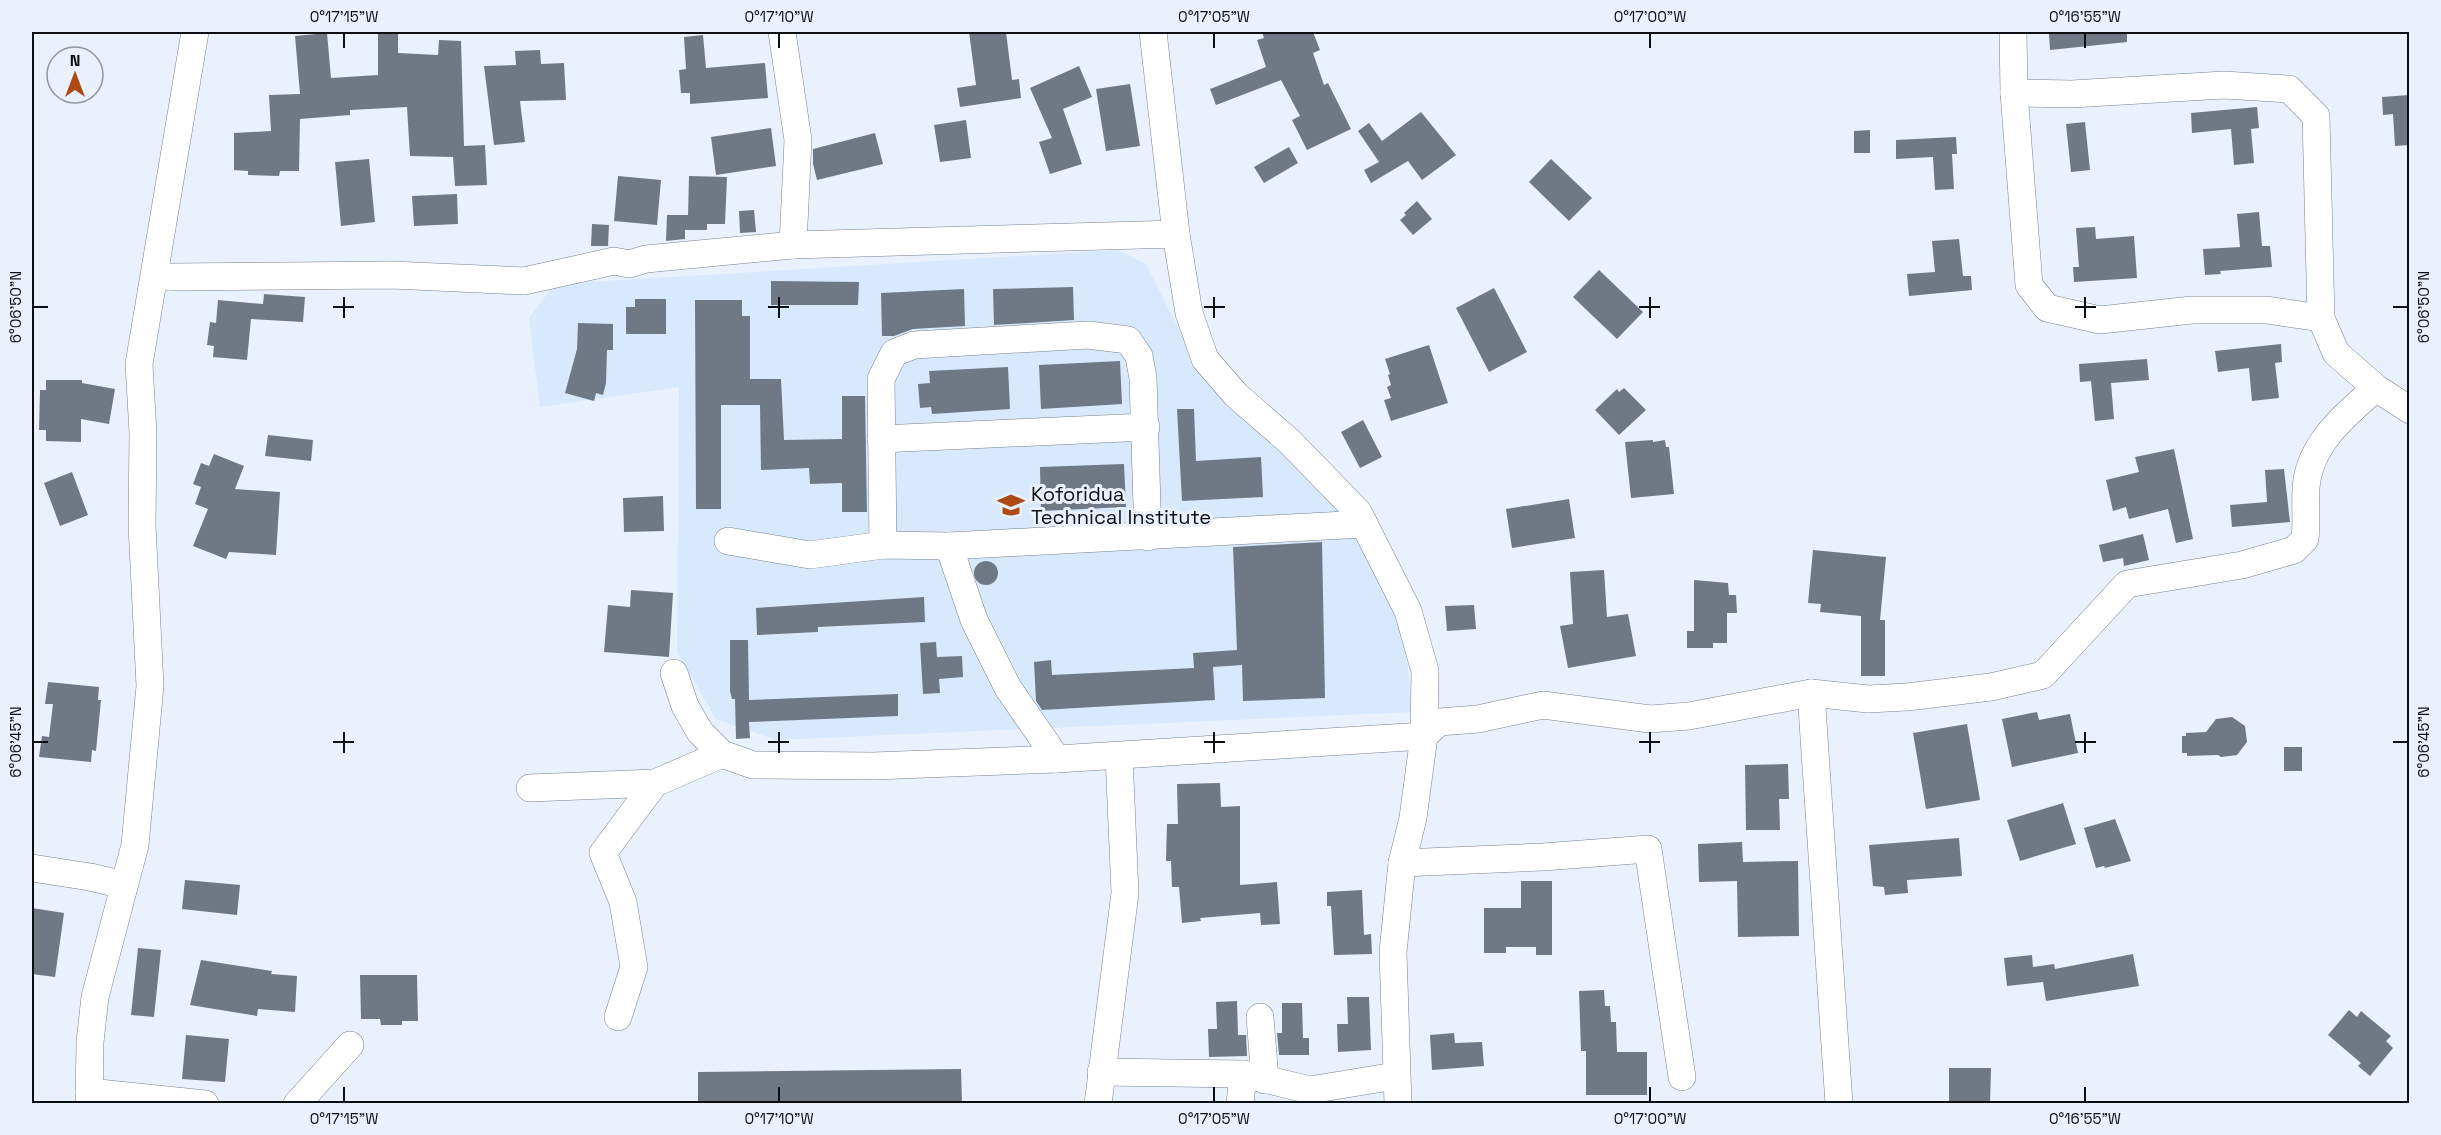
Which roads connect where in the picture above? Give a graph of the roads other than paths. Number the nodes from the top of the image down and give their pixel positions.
1 (195, 32) edge
2 (782, 32) edge
3 (1153, 32) edge
4 (2013, 32) edge
5 (2014, 93) junction
6 (1176, 234) junction
7 (792, 245) junction
8 (171, 277) dead end
9 (2321, 318) junction
10 (2376, 388) junction
11 (2409, 410) edge
12 (1146, 427) junction
13 (881, 439) junction
14 (1364, 524) junction
15 (1148, 537) junction
16 (728, 541) dead end
17 (884, 545) junction
18 (949, 546) junction
19 (674, 673) dead end
20 (1811, 693) junction
21 (1424, 736) junction
22 (722, 754) junction
23 (1119, 756) junction
24 (1057, 759) junction
25 (655, 783) junction
26 (530, 788) dead end
27 (1402, 863) junction
28 (32, 868) edge
29 (124, 885) junction
30 (618, 1017) dead end
31 (1260, 1017) dead end
32 (350, 1045) dead end
33 (1101, 1072) junction
34 (1395, 1076) junction
35 (1254, 1077) junction
36 (1682, 1077) dead end
37 (1311, 1097) edge
38 (89, 1098) edge
39 (205, 1104) edge
40 (297, 1104) edge
41 (1098, 1104) edge
42 (1240, 1104) edge
43 (1398, 1104) edge
44 (1839, 1104) edge

1 - 29 street
2 - 7 street
3 - 6 street
4 - 5 street
5 - 9 street
5 - 9 street
6 - 7 street
6 - 14 street
7 - 8 street
9 - 10 street
10 - 11 street
10 - 20 street
12 - 13 street
12 - 13 street
12 - 15 street
13 - 17 street
14 - 15 street
14 - 21 street
15 - 18 street
16 - 17 street
17 - 18 street
18 - 24 street
19 - 22 street
20 - 21 street
20 - 44 street
21 - 23 street
21 - 27 street
22 - 24 street
22 - 25 street
23 - 24 street
23 - 33 street
25 - 26 street
25 - 30 street
27 - 34 street
27 - 36 street
28 - 29 street
29 - 38 street
31 - 35 street
32 - 40 street
33 - 35 street
33 - 41 street
34 - 37 street
34 - 43 street
35 - 37 street
35 - 42 street
38 - 39 street

